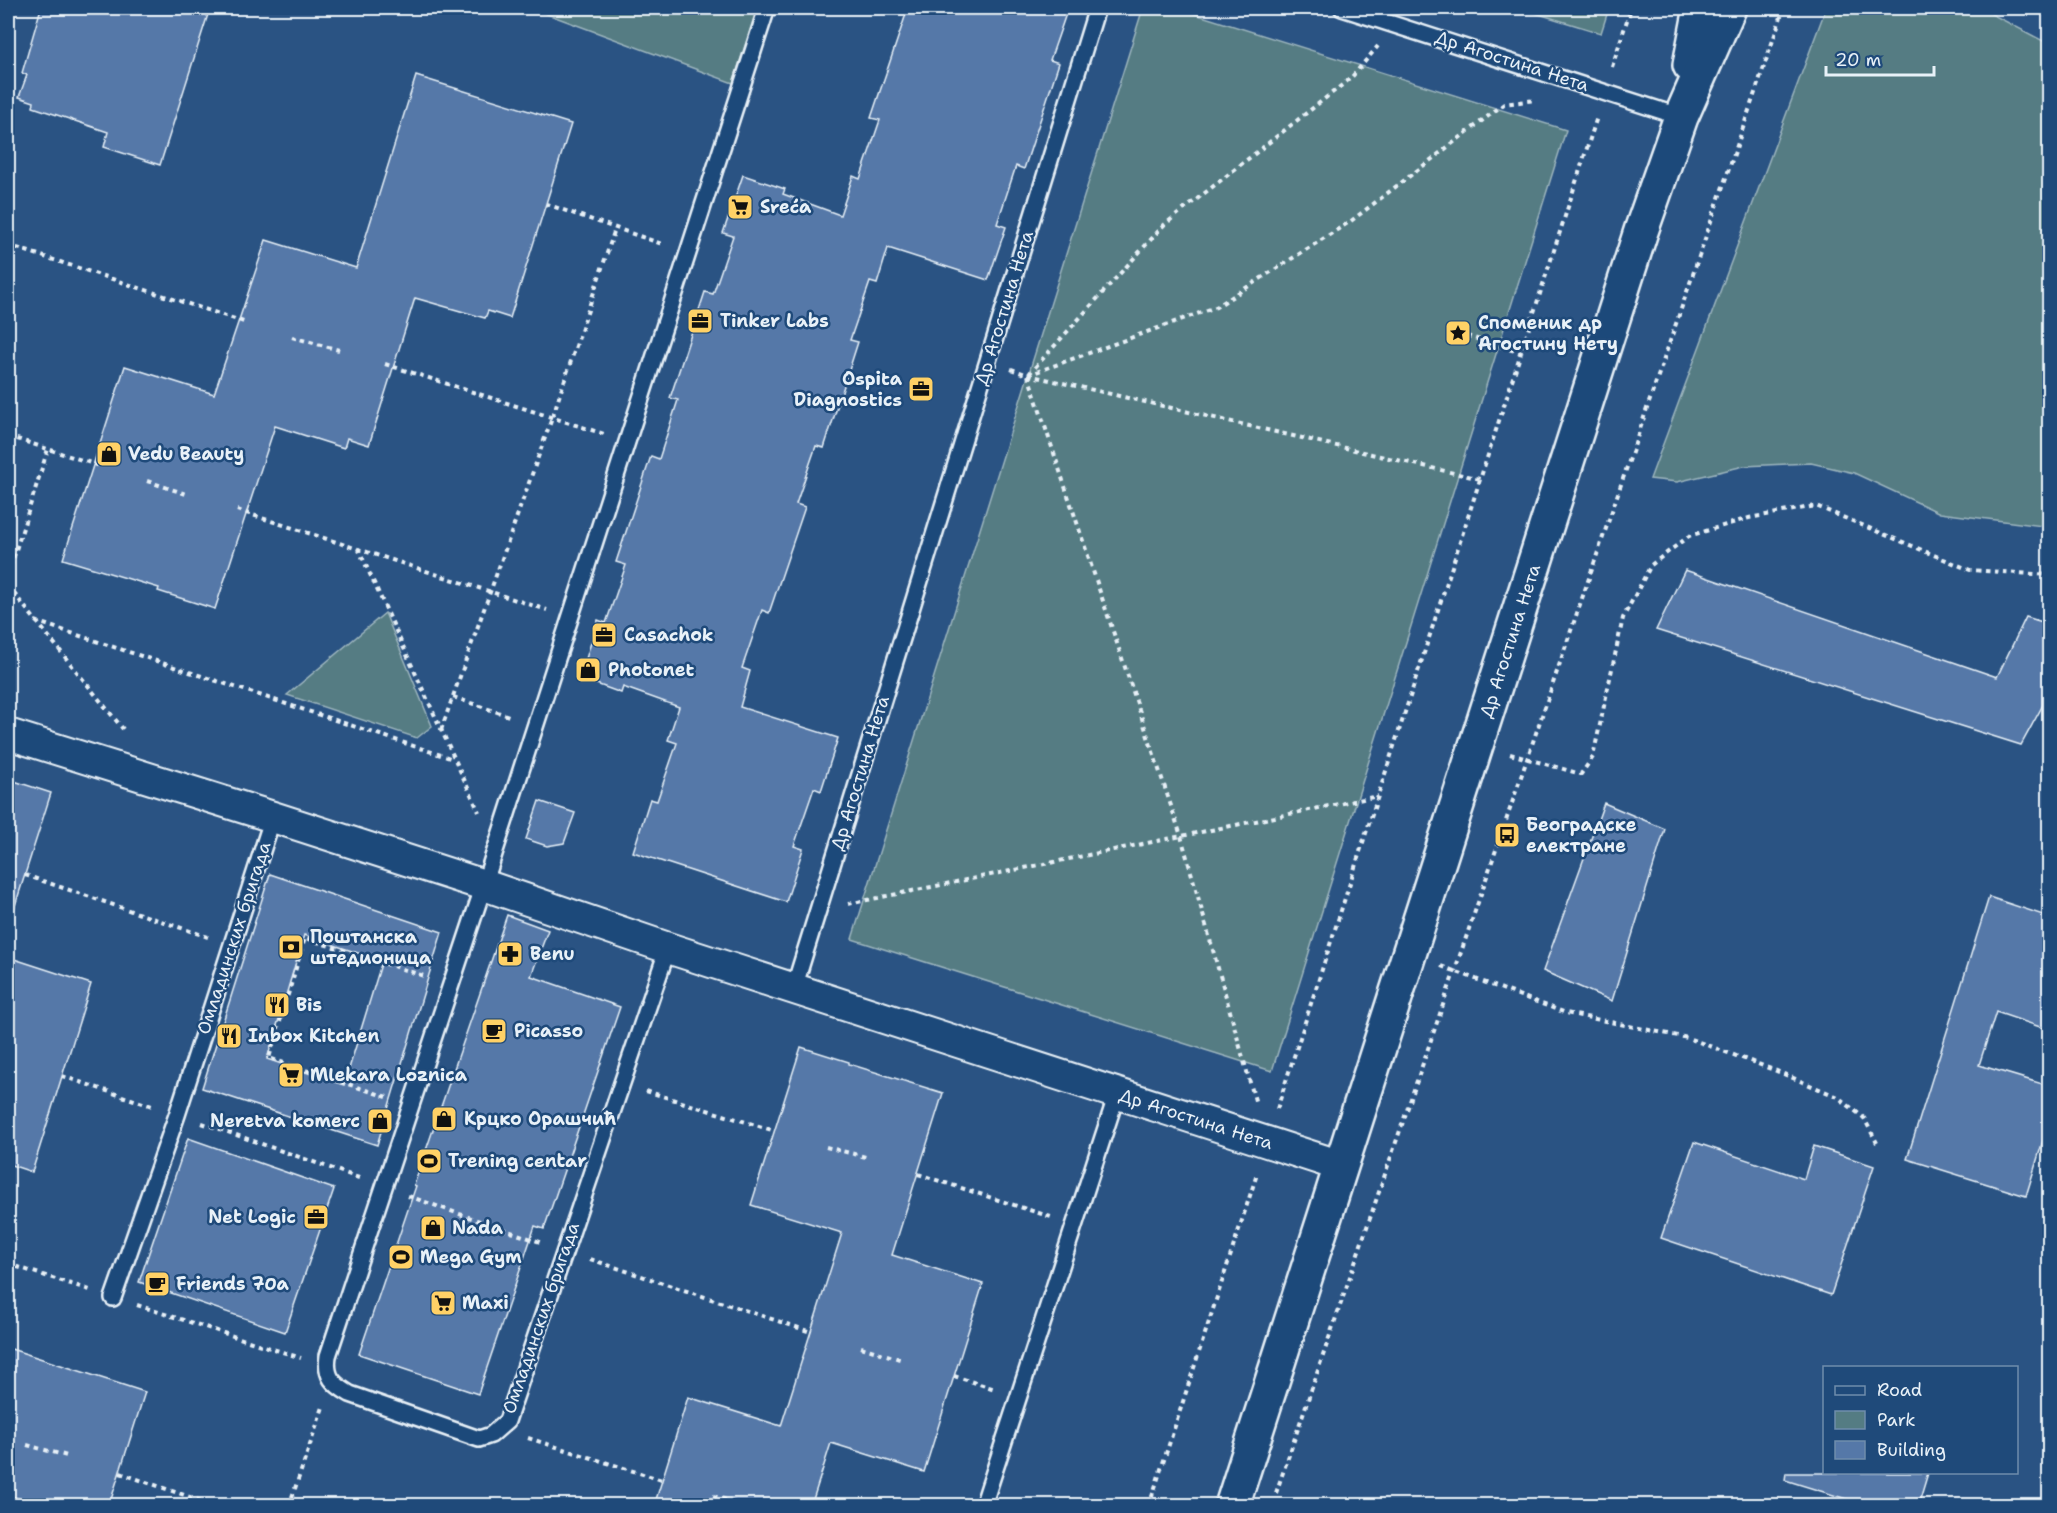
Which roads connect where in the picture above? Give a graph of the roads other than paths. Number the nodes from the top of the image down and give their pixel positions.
1 (767, 8) edge
2 (1096, 8) edge
3 (1342, 8) edge
4 (1701, 8) edge
5 (1729, 8) edge
6 (1681, 117) junction
7 (8, 734) edge
8 (273, 817) junction
9 (484, 885) junction
10 (668, 948) junction
11 (794, 988) junction
12 (1117, 1094) junction
13 (1341, 1167) junction
14 (113, 1298) road end
15 (983, 1506) edge
16 (1232, 1506) edge

1 - 9 lane
2 - 11 lane, Др Агостина Нета
3 - 6 lane, Др Агостина Нета
4 - 6 street, Др Агостина Нета
5 - 6 street, Др Агостина Нета
6 - 13 street, Др Агостина Нета
7 - 8 street, Омладинских бригада
8 - 9 street, Омладинских бригада
8 - 14 lane, Омладинских бригада
9 - 10 street, Омладинских бригада
9 - 10 lane, Омладинских бригада
10 - 11 street, Омладинских бригада
11 - 12 street, Др Агостина Нета
12 - 13 street, Др Агостина Нета
12 - 15 lane
13 - 16 street, Др Агостина Нета

